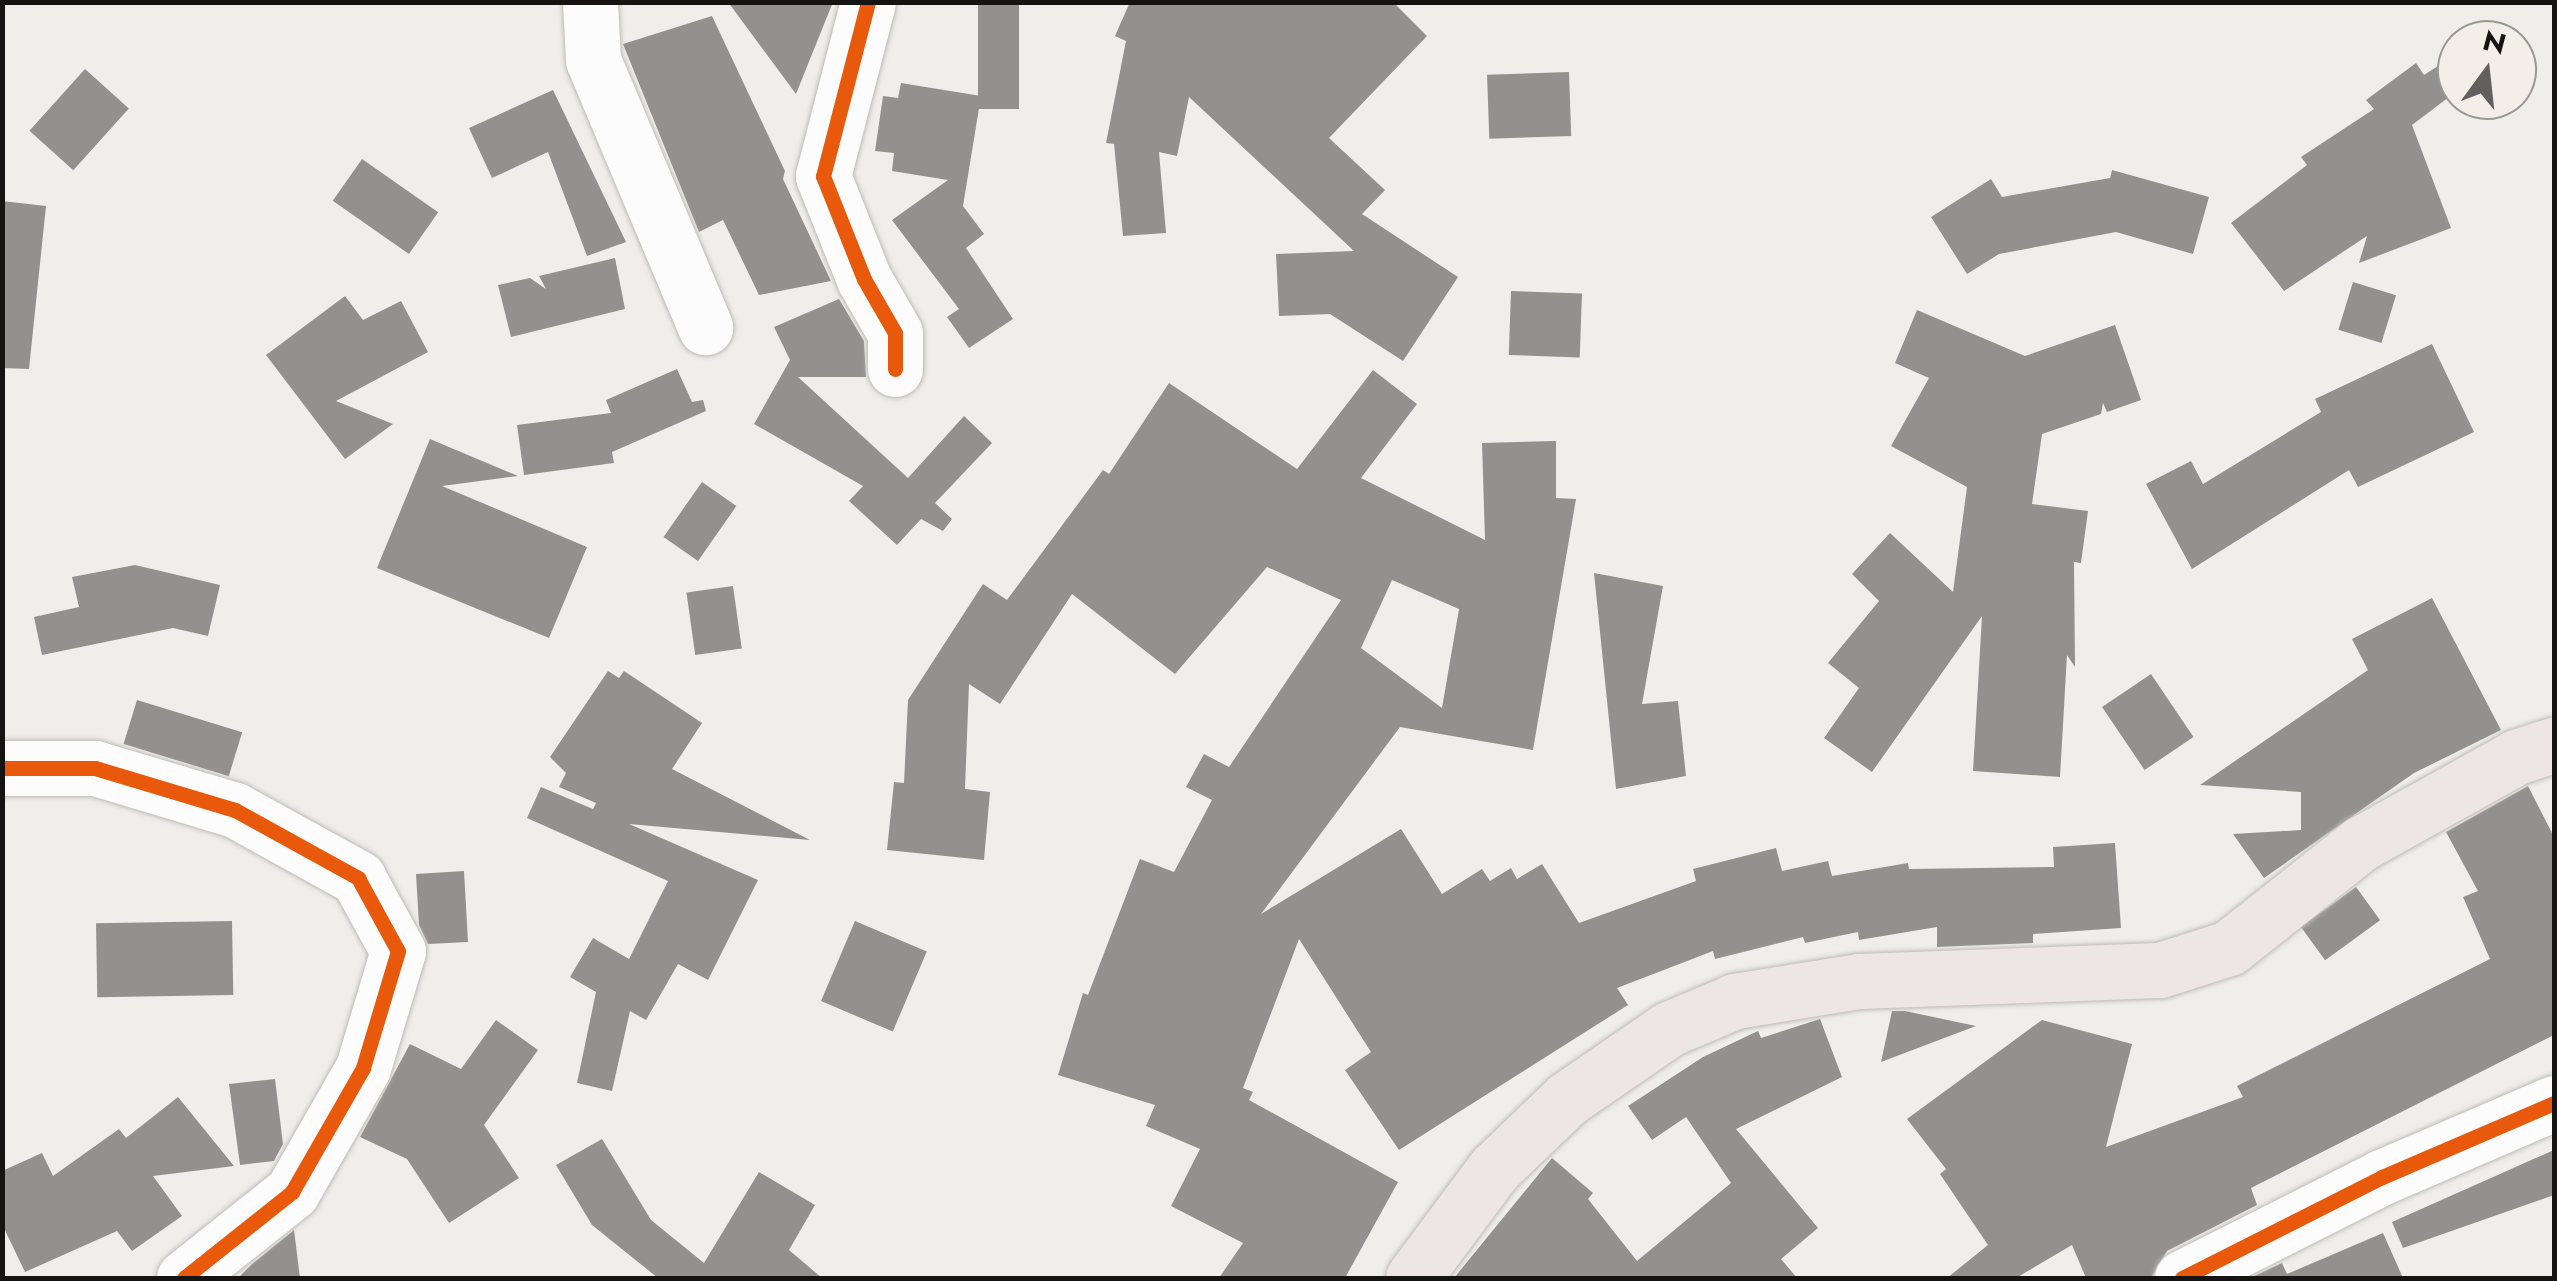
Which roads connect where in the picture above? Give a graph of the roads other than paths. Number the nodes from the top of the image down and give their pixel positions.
1 (590, 2) edge
2 (868, 2) edge
3 (705, 326) dead end
4 (895, 370) dead end
5 (2554, 745) edge
6 (2, 768) edge
7 (2554, 1103) edge
8 (184, 1278) edge
9 (1413, 1278) edge
10 (2182, 1278) edge

1 - 3 street
2 - 4 street
5 - 9 main road
6 - 8 street
7 - 10 street

